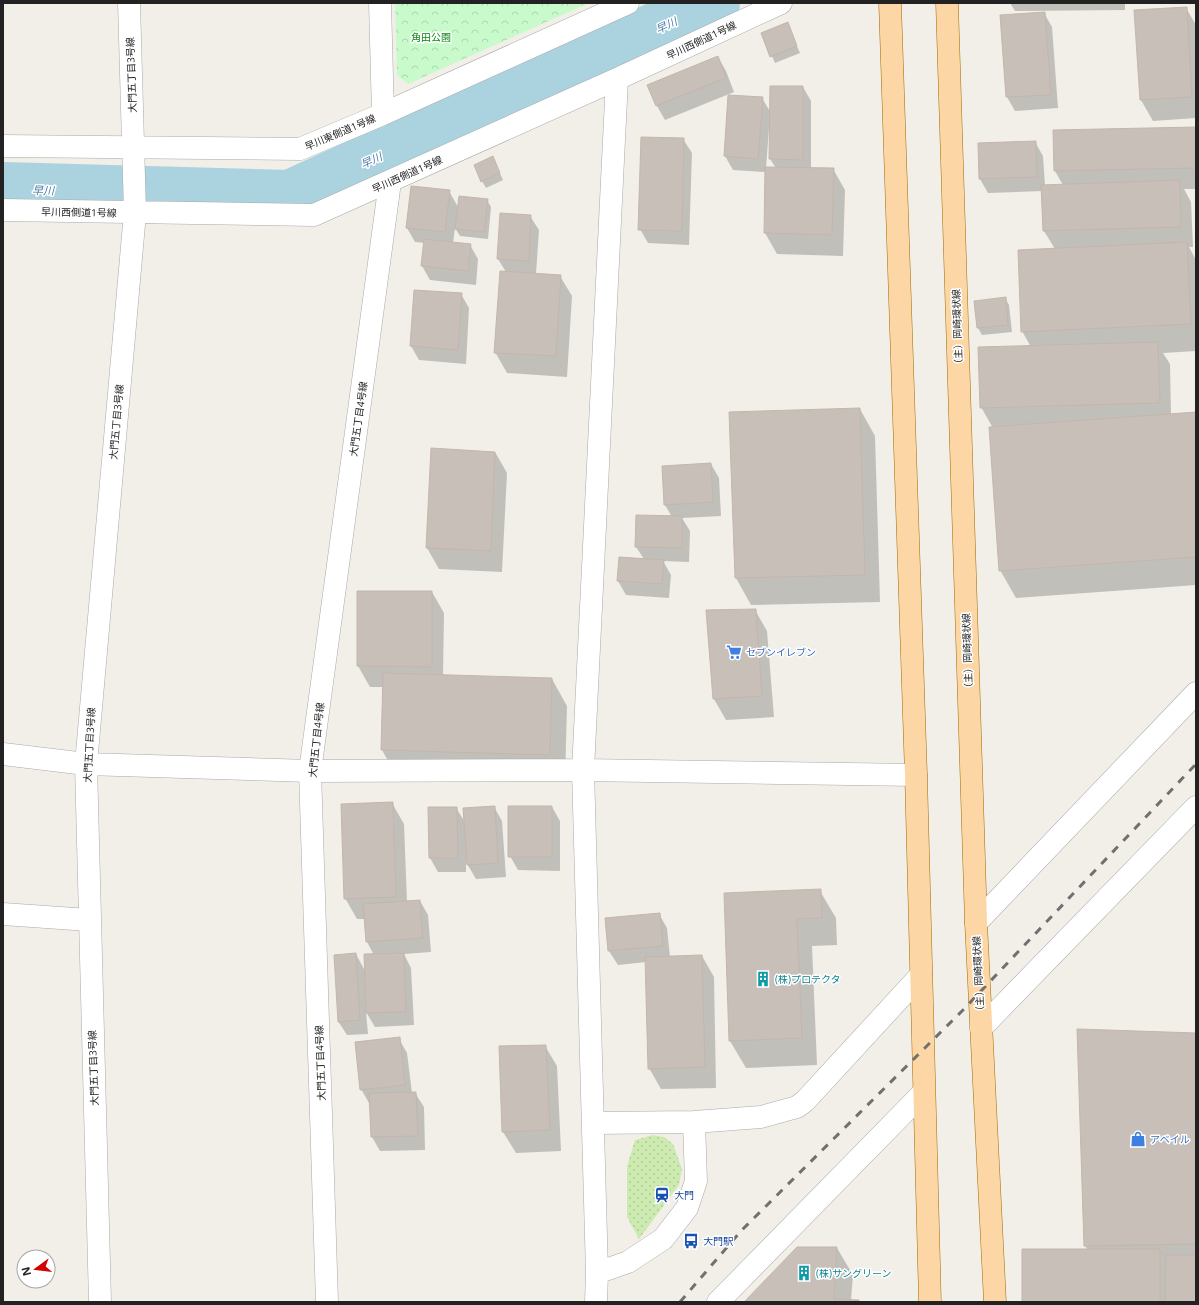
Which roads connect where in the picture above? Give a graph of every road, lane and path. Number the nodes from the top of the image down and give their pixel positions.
1 (129, 3) edge
2 (380, 3) edge
3 (782, 3) edge
4 (890, 3) edge
5 (947, 3) edge
6 (623, 4) edge
7 (617, 79) junction
8 (383, 114) junction
9 (3, 146) edge
10 (133, 148) junction
11 (390, 182) junction
12 (3, 210) edge
13 (135, 213) junction
14 (1196, 693) edge
15 (3, 754) edge
16 (86, 764) junction
17 (583, 770) junction
18 (310, 771) junction
19 (916, 776) junction
20 (1196, 807) edge
21 (3, 914) edge
22 (89, 920) junction
23 (976, 923) junction
24 (921, 975) junction
25 (981, 1028) junction
26 (923, 1093) junction
27 (694, 1122) junction
28 (593, 1123) junction
29 (597, 1273) junction
30 (100, 1302) edge
31 (327, 1302) edge
32 (596, 1302) edge
33 (718, 1302) edge
34 (930, 1302) edge
35 (995, 1302) edge

1 - 10 street, 大門五丁目3号線
2 - 8 street
3 - 7 street, 早川西側道1号線
4 - 19 main road
5 - 23 main road, （主）岡崎環状線
6 - 8 street, 早川東側道1号線
7 - 11 street, 早川西側道1号線
7 - 17 street
8 - 10 street, 早川東側道1号線
9 - 10 street, 早川東側道1号線
10 - 13 street, 大門五丁目3号線
11 - 13 street, 早川西側道1号線
11 - 18 street, 大門五丁目4号線
12 - 13 street, 早川西側道1号線
13 - 16 street, 大門五丁目3号線
14 - 23 street
15 - 16 street
16 - 18 street
16 - 22 street, 大門五丁目3号線
17 - 18 street
17 - 19 street
17 - 28 street
18 - 31 street, 大門五丁目4号線
19 - 24 main road
20 - 25 street
21 - 22 street
22 - 30 street, 大門五丁目3号線
23 - 25 main road, （主）岡崎環状線
24 - 26 main road
24 - 27 street
25 - 35 main road, （主）岡崎環状線
26 - 33 street
26 - 34 main road
27 - 28 street
27 - 29 street
28 - 29 street
29 - 32 street

